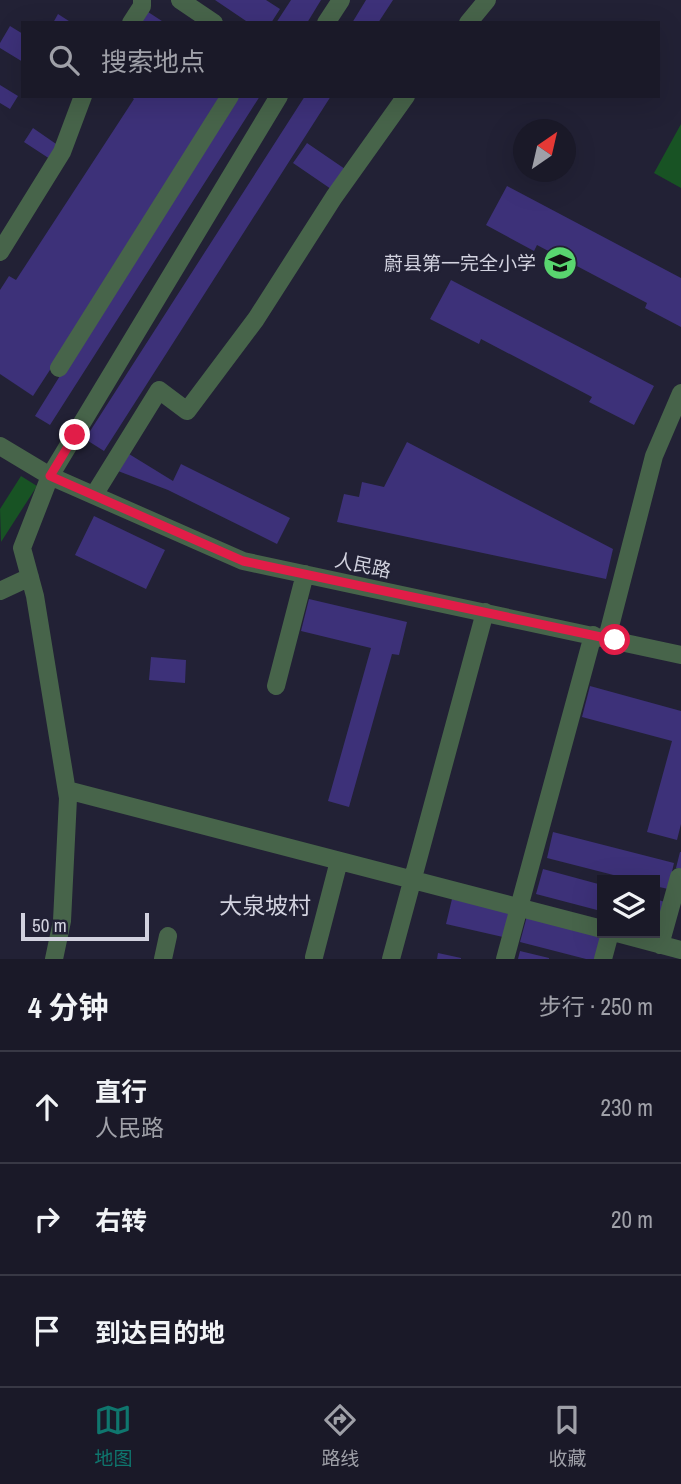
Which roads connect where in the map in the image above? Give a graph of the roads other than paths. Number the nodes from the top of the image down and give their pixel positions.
1 (142, 0) edge
2 (180, 0) edge
3 (341, 0) edge
4 (487, 0) edge
5 (132, 21) edge
6 (211, 21) edge
7 (327, 21) edge
8 (470, 21) edge
9 (82, 98) edge
10 (229, 98) edge
11 (278, 98) edge
12 (405, 98) edge
13 (0, 252) edge
14 (59, 368) dead end
15 (681, 393) edge
16 (0, 446) edge
17 (50, 476) junction
18 (94, 495) junction
19 (305, 574) junction
20 (30, 578) junction
21 (0, 591) edge
22 (485, 612) junction
23 (600, 637) junction
24 (681, 655) edge
25 (276, 686) dead end
26 (67, 790) junction
27 (340, 860) junction
28 (679, 877) dead end
29 (412, 879) junction
30 (519, 905) junction
31 (597, 928) edge
32 (167, 936) dead end
33 (609, 938) edge
34 (635, 938) edge
35 (660, 945) junction
36 (678, 953) edge
37 (314, 957) dead end
38 (54, 959) edge
39 (163, 959) edge
40 (391, 959) edge
41 (505, 959) edge
42 (603, 959) edge

1 - 5 street
2 - 6 street
3 - 7 street
4 - 8 street
9 - 13 street
10 - 14 street
11 - 17 street
12 - 18 street
15 - 23 street
16 - 17 street, 人民路
17 - 18 street, 人民路
17 - 20 street
18 - 19 street, 人民路
19 - 22 street, 人民路
19 - 25 street
20 - 21 street
20 - 26 street
22 - 23 street, 人民路
22 - 29 street
23 - 24 street, 人民路
23 - 30 street
26 - 27 street
26 - 38 street
27 - 29 street
27 - 37 street
28 - 35 street
29 - 30 street
29 - 40 street
30 - 31 street
30 - 41 street
32 - 39 street
33 - 42 street
34 - 35 street
35 - 36 street

